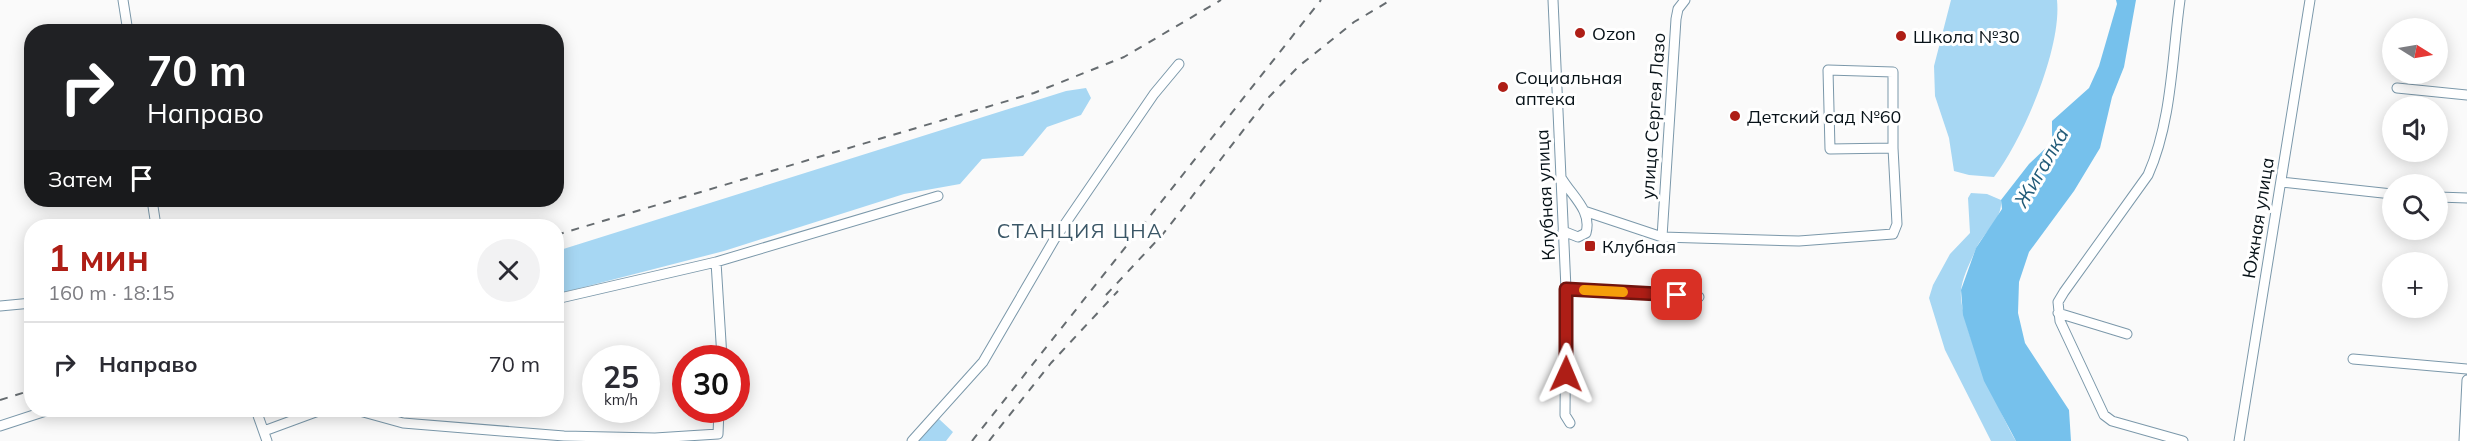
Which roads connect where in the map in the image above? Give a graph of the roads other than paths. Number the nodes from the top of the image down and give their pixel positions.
1 (123, 0) edge
2 (1553, 0) edge
3 (1685, 0) edge
4 (2180, 0) edge
5 (2310, 0) edge
6 (127, 24) edge
7 (1179, 64) dead end
8 (2397, 88) dead end
9 (2467, 95) edge
10 (1893, 148) junction
11 (1561, 178) junction
12 (2281, 182) junction
13 (2382, 193) edge
14 (938, 196) dead end
15 (2448, 197) edge
16 (2467, 198) edge
17 (1584, 211) junction
18 (1563, 231) junction
19 (1662, 237) junction
20 (716, 261) junction
21 (1566, 289) junction
22 (564, 297) edge
23 (1699, 297) dead end
24 (24, 304) edge
25 (0, 306) edge
26 (2058, 313) junction
27 (2127, 334) dead end
28 (721, 345) edge
29 (2353, 359) dead end
30 (2467, 369) edge
31 (2467, 380) edge
32 (28, 417) edge
33 (259, 417) edge
34 (301, 417) edge
35 (381, 417) edge
36 (718, 423) edge
37 (1570, 423) dead end
38 (0, 426) edge
39 (264, 430) junction
40 (671, 440) edge
41 (267, 441) edge
42 (912, 441) edge
43 (2183, 441) edge
44 (2239, 441) edge
45 (2464, 441) edge

1 - 6 street
2 - 11 street, Клубная улица
3 - 19 street, улица Сергея Лазо
4 - 26 street
5 - 12 street, Южная улица
7 - 42 street
8 - 9 street
10 - 10 street
10 - 19 street
11 - 17 street
11 - 18 street, Клубная улица
12 - 13 street
12 - 44 street, Южная улица
14 - 20 street
15 - 16 street
17 - 18 street
17 - 19 street
18 - 21 street, Клубная улица
20 - 22 street
20 - 28 street
21 - 23 street
21 - 37 street, Клубная улица
24 - 25 street
26 - 27 street
26 - 43 street
29 - 30 street
31 - 45 street
32 - 38 street
33 - 39 street
34 - 39 street
35 - 40 street
36 - 40 street
39 - 41 street

